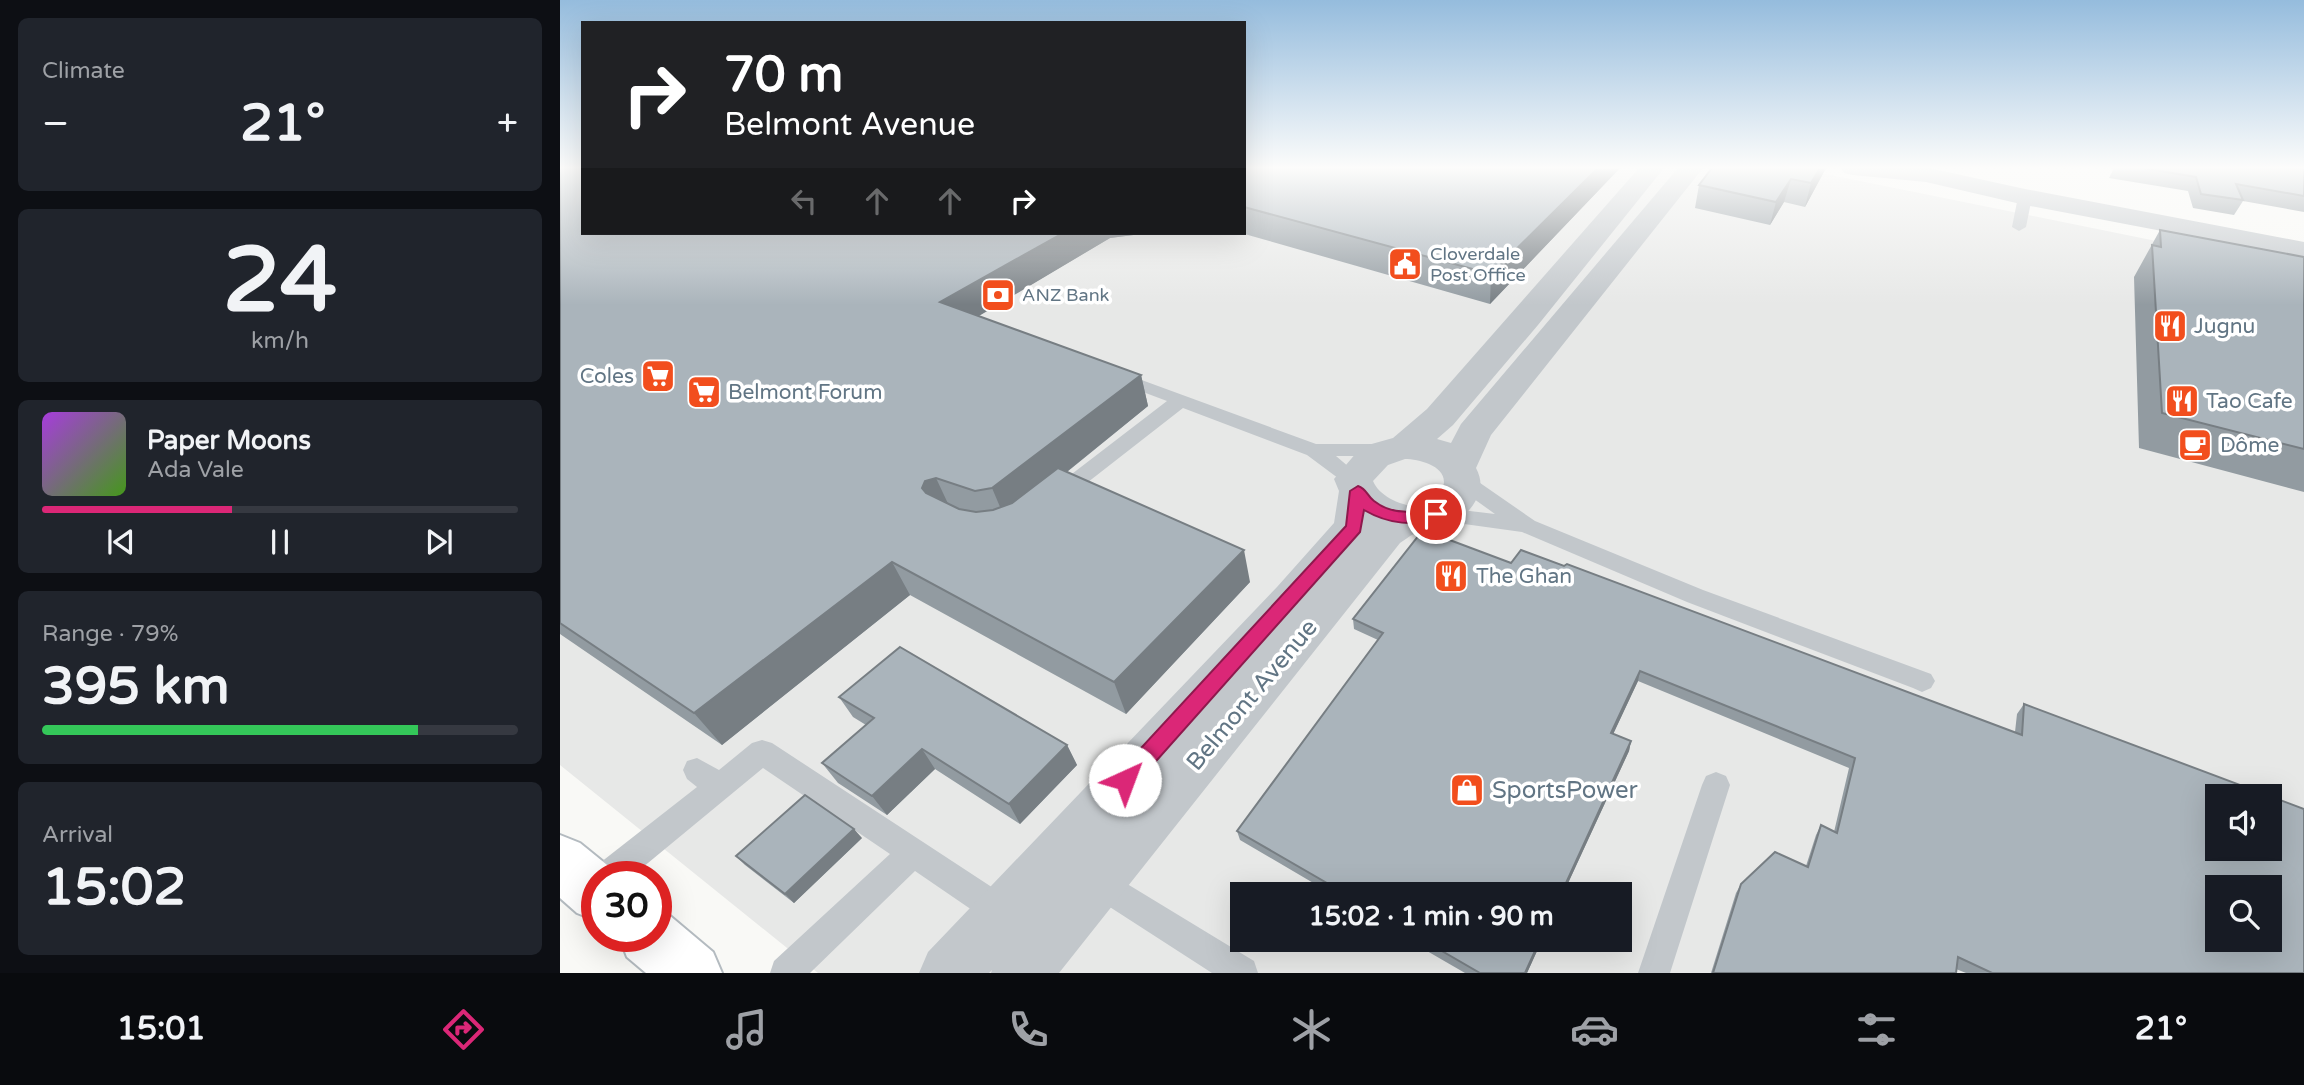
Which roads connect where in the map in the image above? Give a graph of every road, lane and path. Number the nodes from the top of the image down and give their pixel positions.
1 (1613, 213) edge
2 (1655, 213) edge
3 (2022, 213) edge
4 (2111, 213) edge
5 (2019, 227) dead end
6 (2304, 250) edge
7 (1096, 369) edge
8 (1181, 400) junction
9 (1396, 448) junction
10 (1314, 450) junction
11 (1460, 474) junction
12 (1355, 485) junction
13 (1046, 505) edge
14 (1421, 516) junction
15 (1527, 526) junction
16 (1922, 681) dead end
17 (1716, 785) dead end
18 (913, 853) junction
19 (614, 861) edge
20 (1096, 880) junction
21 (1003, 913) junction
22 (667, 952) edge
23 (1034, 957) edge
24 (692, 973) edge
25 (786, 973) edge
26 (949, 973) edge
27 (1242, 973) edge
28 (1654, 973) edge

1 - 9 street
2 - 11 street, Belmont Avenue
3 - 5 lane
4 - 6 street
7 - 8 lane
8 - 10 lane
8 - 13 lane
9 - 10 lane
9 - 11 street
9 - 12 street
10 - 12 lane
11 - 14 street, Belmont Avenue
11 - 15 lane
12 - 14 street
12 - 21 street, Belmont Avenue
14 - 15 lane
14 - 20 street, Belmont Avenue
15 - 16 lane
17 - 28 lane
18 - 19 lane
18 - 21 lane
18 - 25 lane
20 - 23 street, Belmont Avenue
20 - 27 lane
21 - 23 lane
21 - 26 street, Belmont Avenue
22 - 24 street

